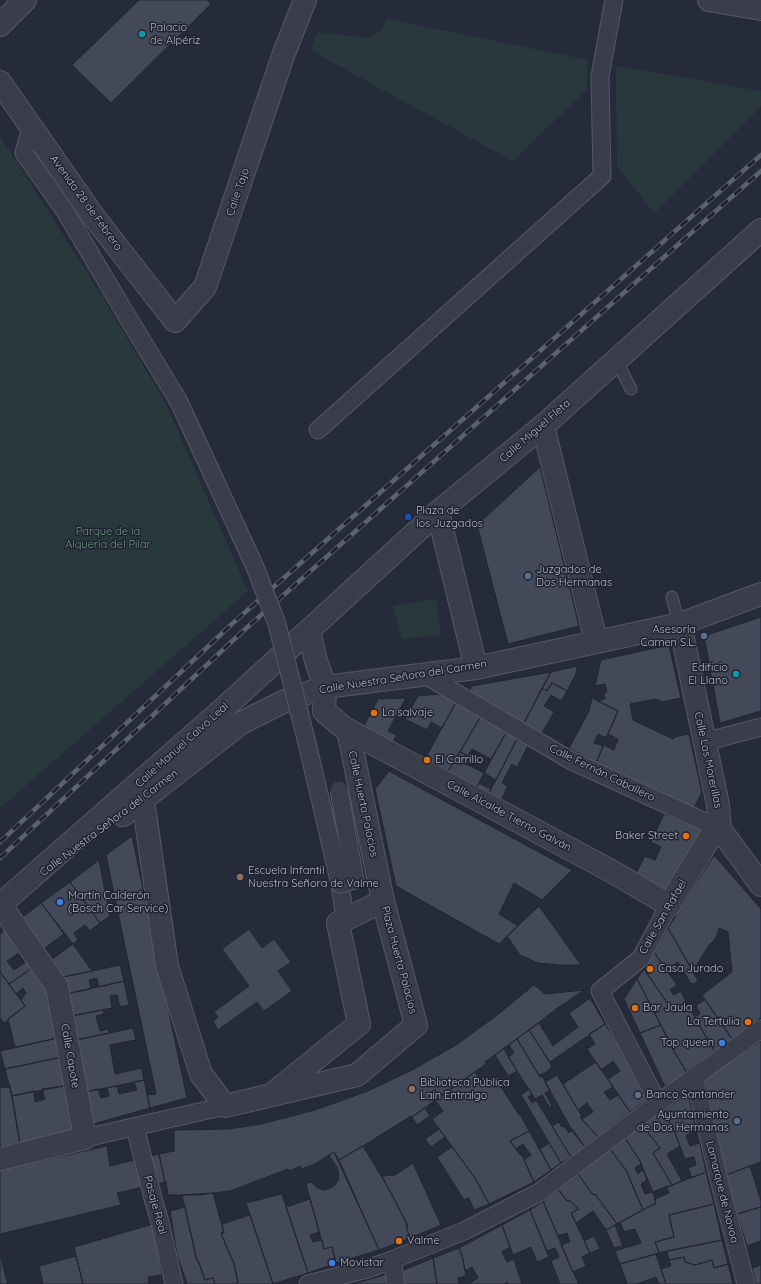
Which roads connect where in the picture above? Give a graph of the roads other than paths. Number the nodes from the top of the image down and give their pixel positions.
1 (25, 0) edge
2 (290, 0) edge
3 (305, 0) edge
4 (614, 0) edge
5 (709, 0) edge
6 (761, 9) edge
7 (0, 25) edge
8 (284, 54) junction
9 (0, 82) edge
10 (31, 127) junction
11 (761, 230) edge
12 (175, 321) joint
13 (616, 360) junction
14 (631, 388) dead end
15 (543, 426) junction
16 (318, 430) dead end
17 (438, 512) junction
18 (761, 594) edge
19 (672, 597) dead end
20 (680, 624) junction
21 (309, 631) junction
22 (596, 641) junction
23 (476, 668) junction
24 (425, 675) junction
25 (325, 687) junction
26 (761, 727) edge
27 (348, 730) junction
28 (704, 742) junction
29 (145, 778) junction
30 (339, 790) dead end
31 (144, 800) junction
32 (720, 829) junction
33 (340, 884) junction
34 (761, 885) edge
35 (383, 901) junction
36 (2, 903) edge
37 (669, 905) junction
38 (345, 919) junction
39 (761, 1028) edge
40 (694, 1077) junction
41 (271, 1095) junction
42 (658, 1103) junction
43 (225, 1106) junction
44 (135, 1127) junction
45 (85, 1138) junction
46 (0, 1159) edge
47 (392, 1260) junction
48 (174, 1284) edge
49 (308, 1284) edge
50 (396, 1284) edge
51 (746, 1284) edge

1 - 7 street
2 - 8 street, Calle Tajo
3 - 8 street, Calle Tajo
4 - 16 street
5 - 6 street
8 - 12 street, Calle Tajo
9 - 10 street, Avenida 28 de Febrero
10 - 12 street, Avenida 28 de Febrero
10 - 33 street, bridge
11 - 13 street, Calle Miguel Fleta
13 - 14 lane
13 - 15 street, Calle Miguel Fleta
15 - 17 street, Calle Miguel Fleta
15 - 22 street
17 - 21 street, Calle Miguel Fleta
17 - 23 street
18 - 20 street, Calle Nuestra Señora del Carmen
19 - 20 lane
20 - 22 street, Calle Nuestra Señora del Carmen
20 - 28 street, Calle Las Morerillas
21 - 25 street
21 - 29 street, Calle Manuel Calvo Leal
22 - 23 street, Calle Nuestra Señora del Carmen
23 - 24 street, Calle Nuestra Señora del Carmen
24 - 25 street, Calle Nuestra Señora del Carmen
24 - 32 street, Calle Fernán Caballero
25 - 27 street, Calle Alcalde Tierno Galván
25 - 31 street, Calle Nuestra Señora del Carmen
26 - 28 street
27 - 35 street, Calle Huerta Palacios
27 - 37 street, Calle Alcalde Tierno Galván
28 - 32 street, Calle Las Morerillas
29 - 31 street
29 - 36 street, Calle Manuel Calvo Leal
30 - 33 street, bridge
31 - 36 street, Calle Nuestra Señora del Carmen
31 - 43 street
32 - 34 street
32 - 37 street, Calle San Rafael
33 - 38 street
35 - 38 street, Plaza Huerta Palacios
35 - 41 street, Plaza Huerta Palacios
36 - 45 street, Calle Capote
37 - 42 street, Calle San Rafael
38 - 41 street, Plaza Huerta Palacios
39 - 40 street
40 - 42 street
40 - 51 street, Lamarque de Novoa
41 - 43 street, Plaza Huerta Palacios
42 - 47 street
43 - 44 street
44 - 45 street
44 - 48 street, Pasaje Real
45 - 46 street
47 - 49 street
47 - 50 street

